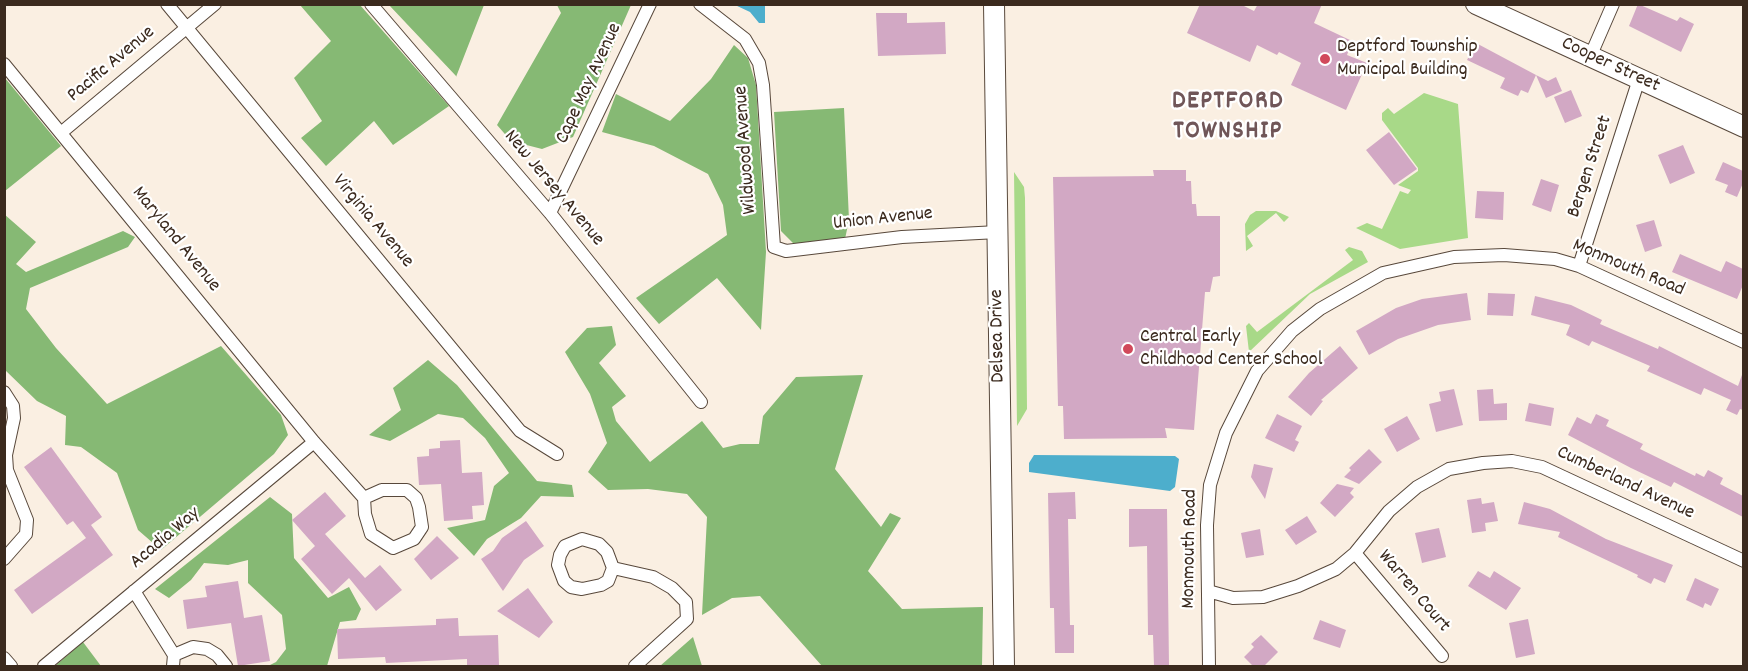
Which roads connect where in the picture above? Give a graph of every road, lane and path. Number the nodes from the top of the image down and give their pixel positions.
1 (167, 4) edge
2 (215, 4) edge
3 (371, 4) edge
4 (650, 4) edge
5 (700, 4) edge
6 (994, 4) edge
7 (1476, 4) edge
8 (1613, 4) edge
9 (187, 28) junction
10 (1590, 57) junction
11 (4, 64) edge
12 (1639, 80) junction
13 (1743, 128) edge
14 (63, 132) junction
15 (550, 213) junction
16 (998, 232) junction
17 (774, 247) joint
18 (1579, 267) junction
19 (1743, 342) edge
20 (4, 392) edge
21 (701, 402) dead end
22 (314, 442) junction
23 (557, 454) dead end
24 (364, 498) junction
25 (1355, 553) junction
26 (4, 559) edge
27 (1743, 561) edge
28 (613, 568) junction
29 (134, 591) junction
30 (1208, 591) junction
31 (1442, 656) dead end
32 (4, 658) edge
33 (173, 661) edge
34 (11, 666) edge
35 (44, 666) edge
36 (226, 666) edge
37 (634, 666) edge
38 (1004, 666) edge
39 (1209, 666) edge

1 - 9 street, Virginia Avenue
2 - 9 street, Pacific Avenue
3 - 15 street, New Jersey Avenue
4 - 15 street, Cape May Avenue
5 - 17 street, Wildwood Avenue
6 - 16 main road, Delsea Drive
7 - 10 main road, Cooper Street
8 - 10 street
9 - 14 street, Pacific Avenue
9 - 23 street, Virginia Avenue
10 - 12 main road, Cooper Street
11 - 14 street, Maryland Avenue
12 - 13 main road, Cooper Street
12 - 18 street, Bergen Street
14 - 22 street, Maryland Avenue
15 - 21 street, New Jersey Avenue
16 - 17 street, Union Avenue
16 - 38 main road, Delsea Drive
18 - 19 street, Monmouth Road
18 - 30 street, Monmouth Road
20 - 26 street
22 - 24 street, Maryland Avenue
22 - 29 street, Acadia Way
24 - 24 street
25 - 27 street, Cumberland Avenue
25 - 30 street, Cumberland Avenue
25 - 31 street, Warren Court
28 - 28 street
28 - 37 street
29 - 33 street
29 - 35 street, Acadia Way
30 - 39 street, Monmouth Road
32 - 34 street
33 - 36 street

